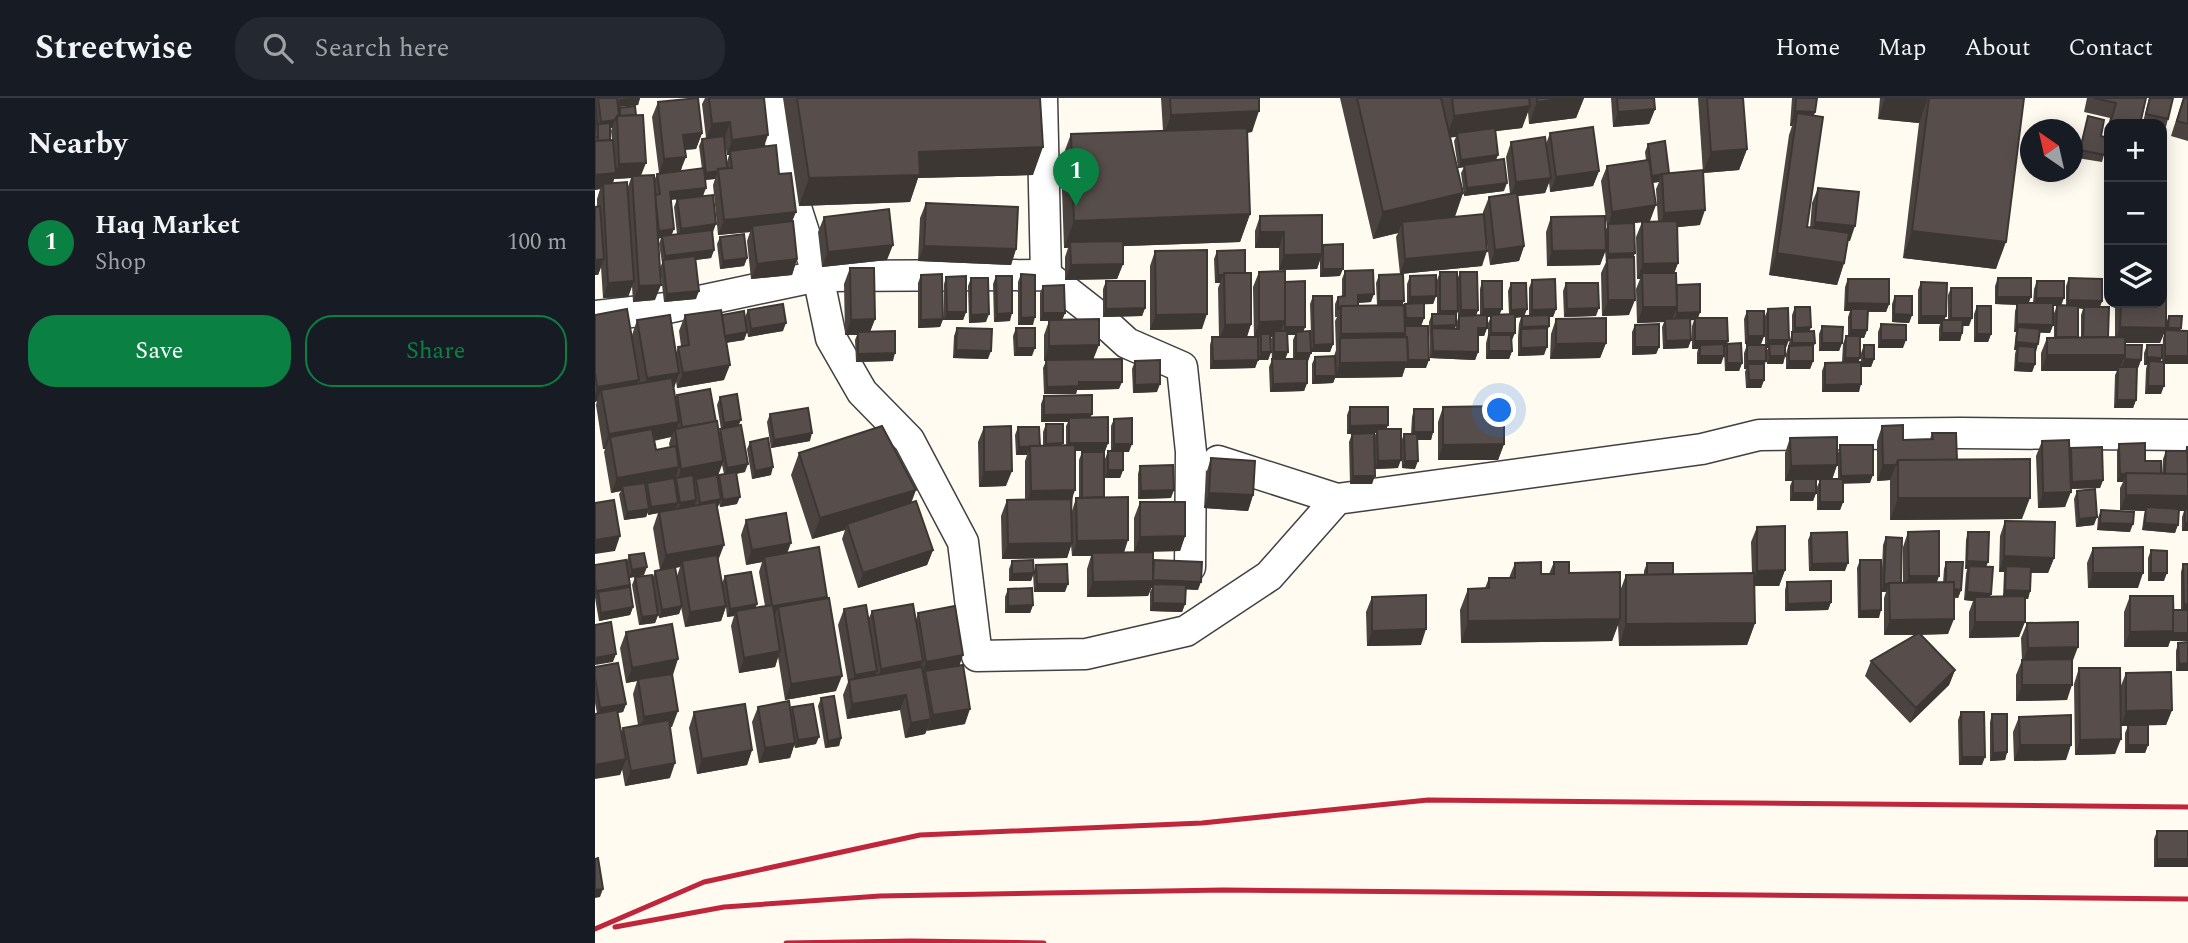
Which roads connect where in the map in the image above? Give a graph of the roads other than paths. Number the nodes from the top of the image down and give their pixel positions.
1 (773, 98) edge
2 (1042, 98) edge
3 (1046, 275) junction
4 (818, 276) junction
5 (595, 316) edge
6 (2188, 435) edge
7 (1191, 452) junction
8 (1337, 499) junction
9 (1190, 567) edge

1 - 4 street
2 - 3 street
3 - 4 street
3 - 7 street
4 - 5 street
4 - 8 street
6 - 8 street
7 - 8 street
7 - 9 street

